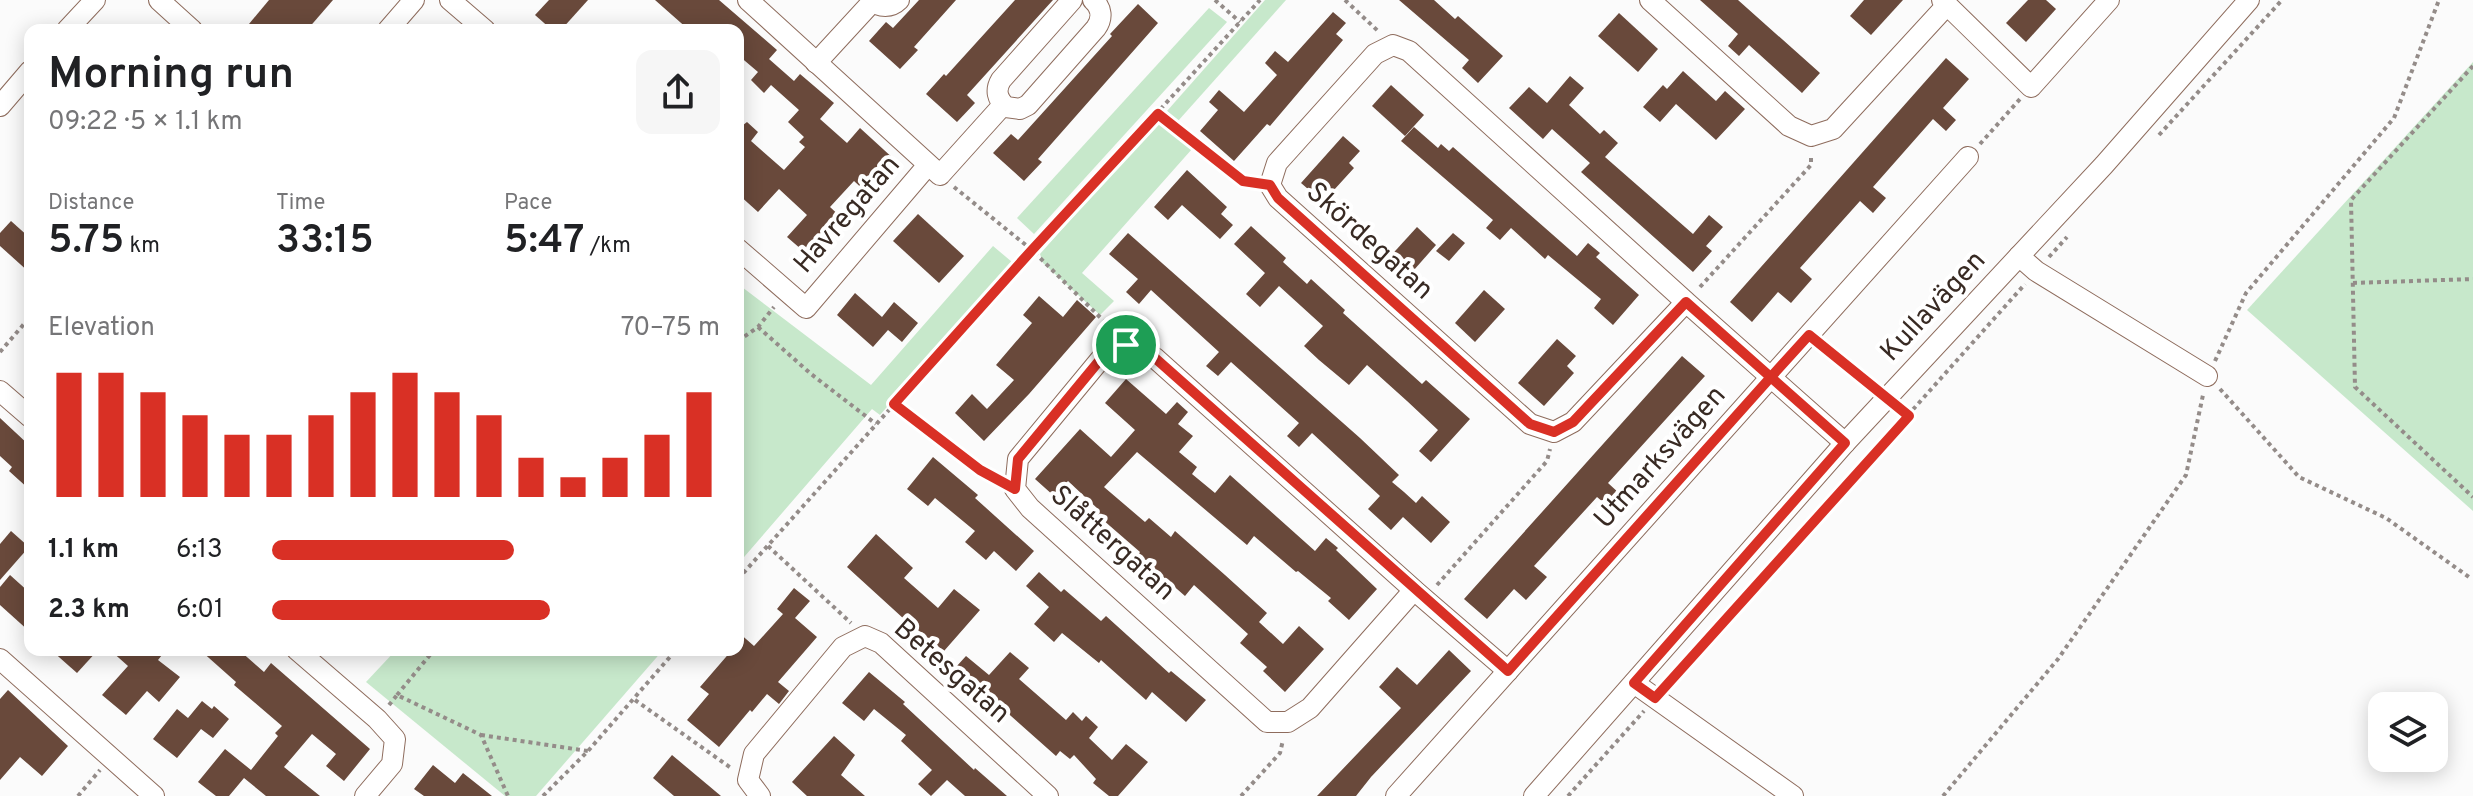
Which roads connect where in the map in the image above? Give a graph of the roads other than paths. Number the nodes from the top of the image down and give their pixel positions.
1 (95, 0) edge
2 (159, 0) edge
3 (414, 0) edge
4 (450, 0) edge
5 (748, 0) edge
6 (899, 0) edge
7 (1072, 0) edge
8 (1093, 0) edge
9 (1650, 0) edge
10 (2109, 0) edge
11 (2249, 0) edge
12 (872, 1) edge
13 (1944, 3) edge
14 (73, 24) edge
15 (185, 24) edge
16 (393, 24) edge
17 (478, 24) edge
18 (816, 63) junction
19 (24, 78) edge
20 (1003, 105) junction
21 (0, 106) edge
22 (1968, 157) road end
23 (934, 170) junction
24 (744, 254) edge
25 (2019, 256) junction
26 (1686, 302) junction
27 (2207, 376) road end
28 (1770, 378) junction
29 (0, 391) edge
30 (24, 412) edge
31 (1845, 443) junction
32 (1420, 595) junction
33 (304, 656) edge
34 (0, 659) edge
35 (1508, 671) junction
36 (1634, 683) junction
37 (754, 788) edge
38 (154, 796) edge
39 (365, 796) edge
40 (1048, 796) edge
41 (1396, 796) edge
42 (1534, 796) edge
43 (1793, 796) edge

1 - 14 street
2 - 15 street
3 - 16 street
4 - 17 street
5 - 18 street, Havregatan
6 - 12 street
7 - 20 street
8 - 20 street
9 - 13 street
10 - 13 street
11 - 25 street, Kullavägen
12 - 18 street
18 - 23 street, Havregatan
19 - 21 street
20 - 23 street, Havregatan
22 - 28 street, Utmarksvägen
23 - 24 street, Havregatan
25 - 27 street
25 - 31 street, Kullavägen
26 - 26 street, Skördegatan
26 - 28 street
28 - 31 street
28 - 35 street, Utmarksvägen
29 - 30 street
31 - 36 street, Kullavägen
32 - 32 street, Slåttergatan
32 - 35 street
33 - 39 street
34 - 38 street
35 - 41 street, Utmarksvägen
36 - 42 street, Kullavägen
36 - 43 street
37 - 40 street, Betesgatan

